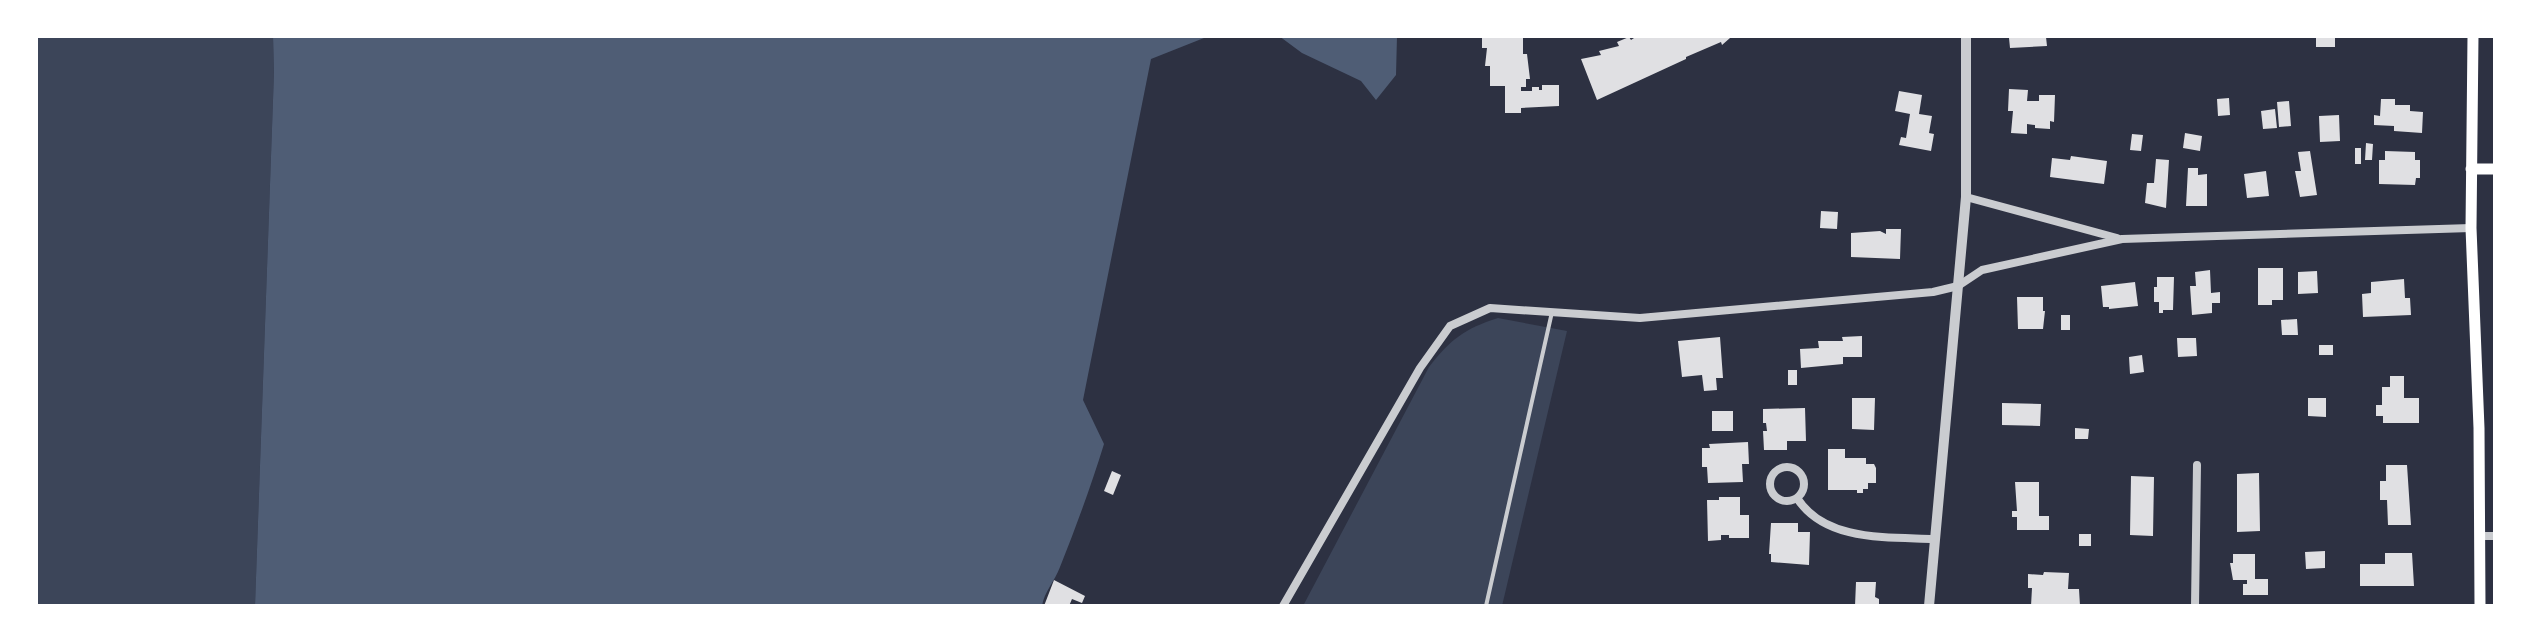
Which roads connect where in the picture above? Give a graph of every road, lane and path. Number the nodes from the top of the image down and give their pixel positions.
1 (1966, 36) edge
2 (2473, 36) edge
3 (2471, 169) junction
4 (2495, 169) edge
5 (1966, 197) junction
6 (2471, 228) junction
7 (2122, 239) junction
8 (1958, 286) junction
9 (1552, 312) junction
10 (2197, 465) dead end
11 (1797, 498) junction
12 (2480, 536) junction
13 (2495, 536) edge
14 (1934, 539) junction
15 (1283, 606) edge
16 (1486, 606) edge
17 (1929, 606) edge
18 (2195, 606) edge
19 (2480, 606) edge

1 - 5 street
2 - 3 main road
3 - 4 main road
3 - 6 main road
5 - 7 street
5 - 8 street
6 - 7 street
6 - 12 main road
7 - 8 street
8 - 9 street
8 - 14 street
9 - 15 street
9 - 16 lane
10 - 18 street
11 - 11 street
11 - 14 street
12 - 13 street
12 - 19 main road
14 - 17 street

